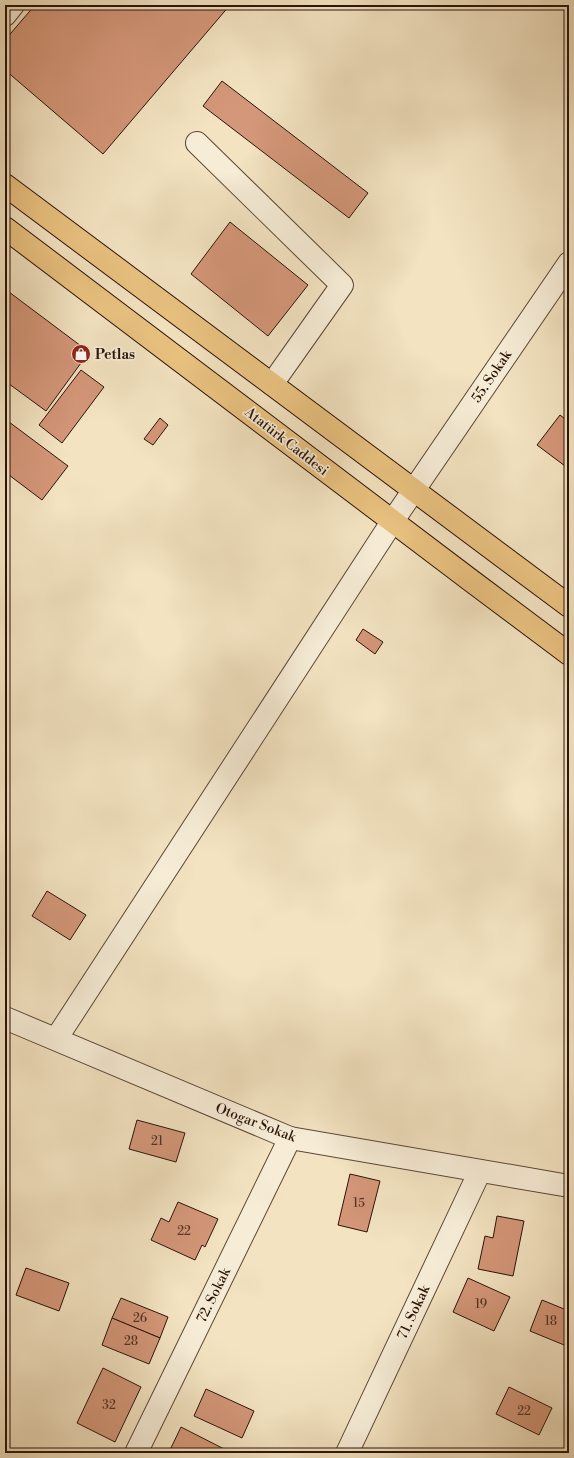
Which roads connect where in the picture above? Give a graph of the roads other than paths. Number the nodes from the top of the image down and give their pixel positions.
1 (13, 5) edge
2 (5, 15) edge
3 (197, 142) dead end
4 (5, 186) edge
5 (5, 228) edge
6 (569, 263) edge
7 (272, 384) junction
8 (414, 490) junction
9 (392, 522) junction
10 (569, 606) edge
11 (569, 654) edge
12 (5, 1018) edge
13 (56, 1039) junction
14 (290, 1138) junction
15 (480, 1171) junction
16 (569, 1186) edge
17 (136, 1453) edge
18 (347, 1453) edge

1 - 2 street
3 - 7 street
4 - 7 main road
5 - 9 main road, Atatürk Caddesi
6 - 8 street, 55. Sokak
7 - 8 main road
8 - 9 street, 55. Sokak
8 - 10 main road
9 - 11 main road, Atatürk Caddesi
9 - 13 street, 55. Sokak
12 - 13 street, Otogar Sokak
13 - 14 street, Otogar Sokak
14 - 15 street, Otogar Sokak
14 - 17 street, 72. Sokak
15 - 16 street, Otogar Sokak
15 - 18 street, 71. Sokak

